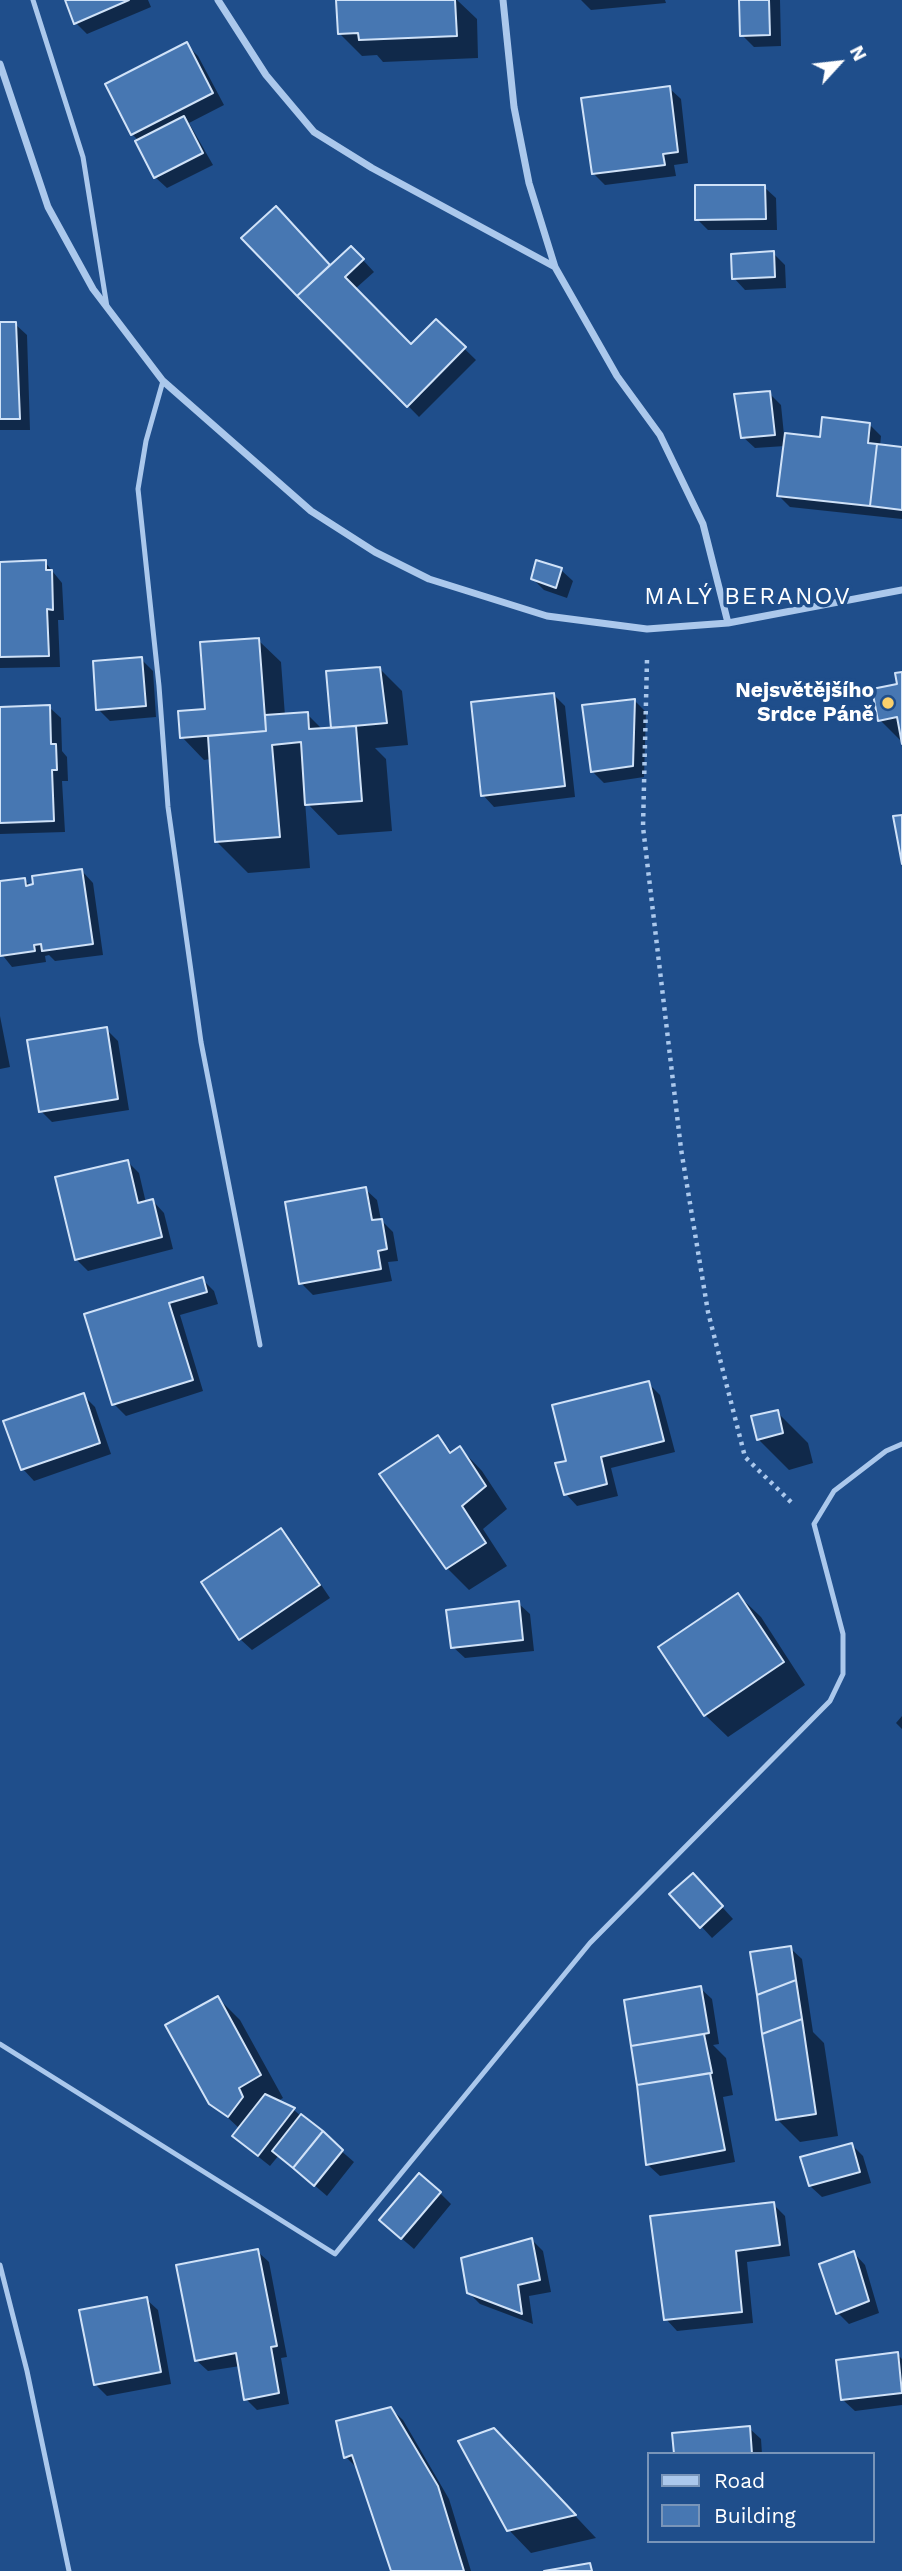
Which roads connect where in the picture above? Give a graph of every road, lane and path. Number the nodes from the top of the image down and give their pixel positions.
1 (33, 0) edge
2 (218, 0) edge
3 (503, 0) edge
4 (0, 64) edge
5 (555, 267) junction
6 (107, 307) junction
7 (163, 381) junction
8 (902, 590) edge
9 (728, 623) junction
10 (647, 629) junction
11 (260, 1345) dead end
12 (902, 1444) edge
13 (814, 1524) junction
14 (0, 2044) edge
15 (0, 2265) edge
16 (69, 2571) edge

1 - 6 lane
2 - 5 street
3 - 5 street
4 - 6 street
5 - 9 street
6 - 7 street
7 - 10 street
7 - 11 lane
8 - 9 street
9 - 10 street
10 - 13 path
12 - 13 lane
13 - 14 lane
15 - 16 lane

